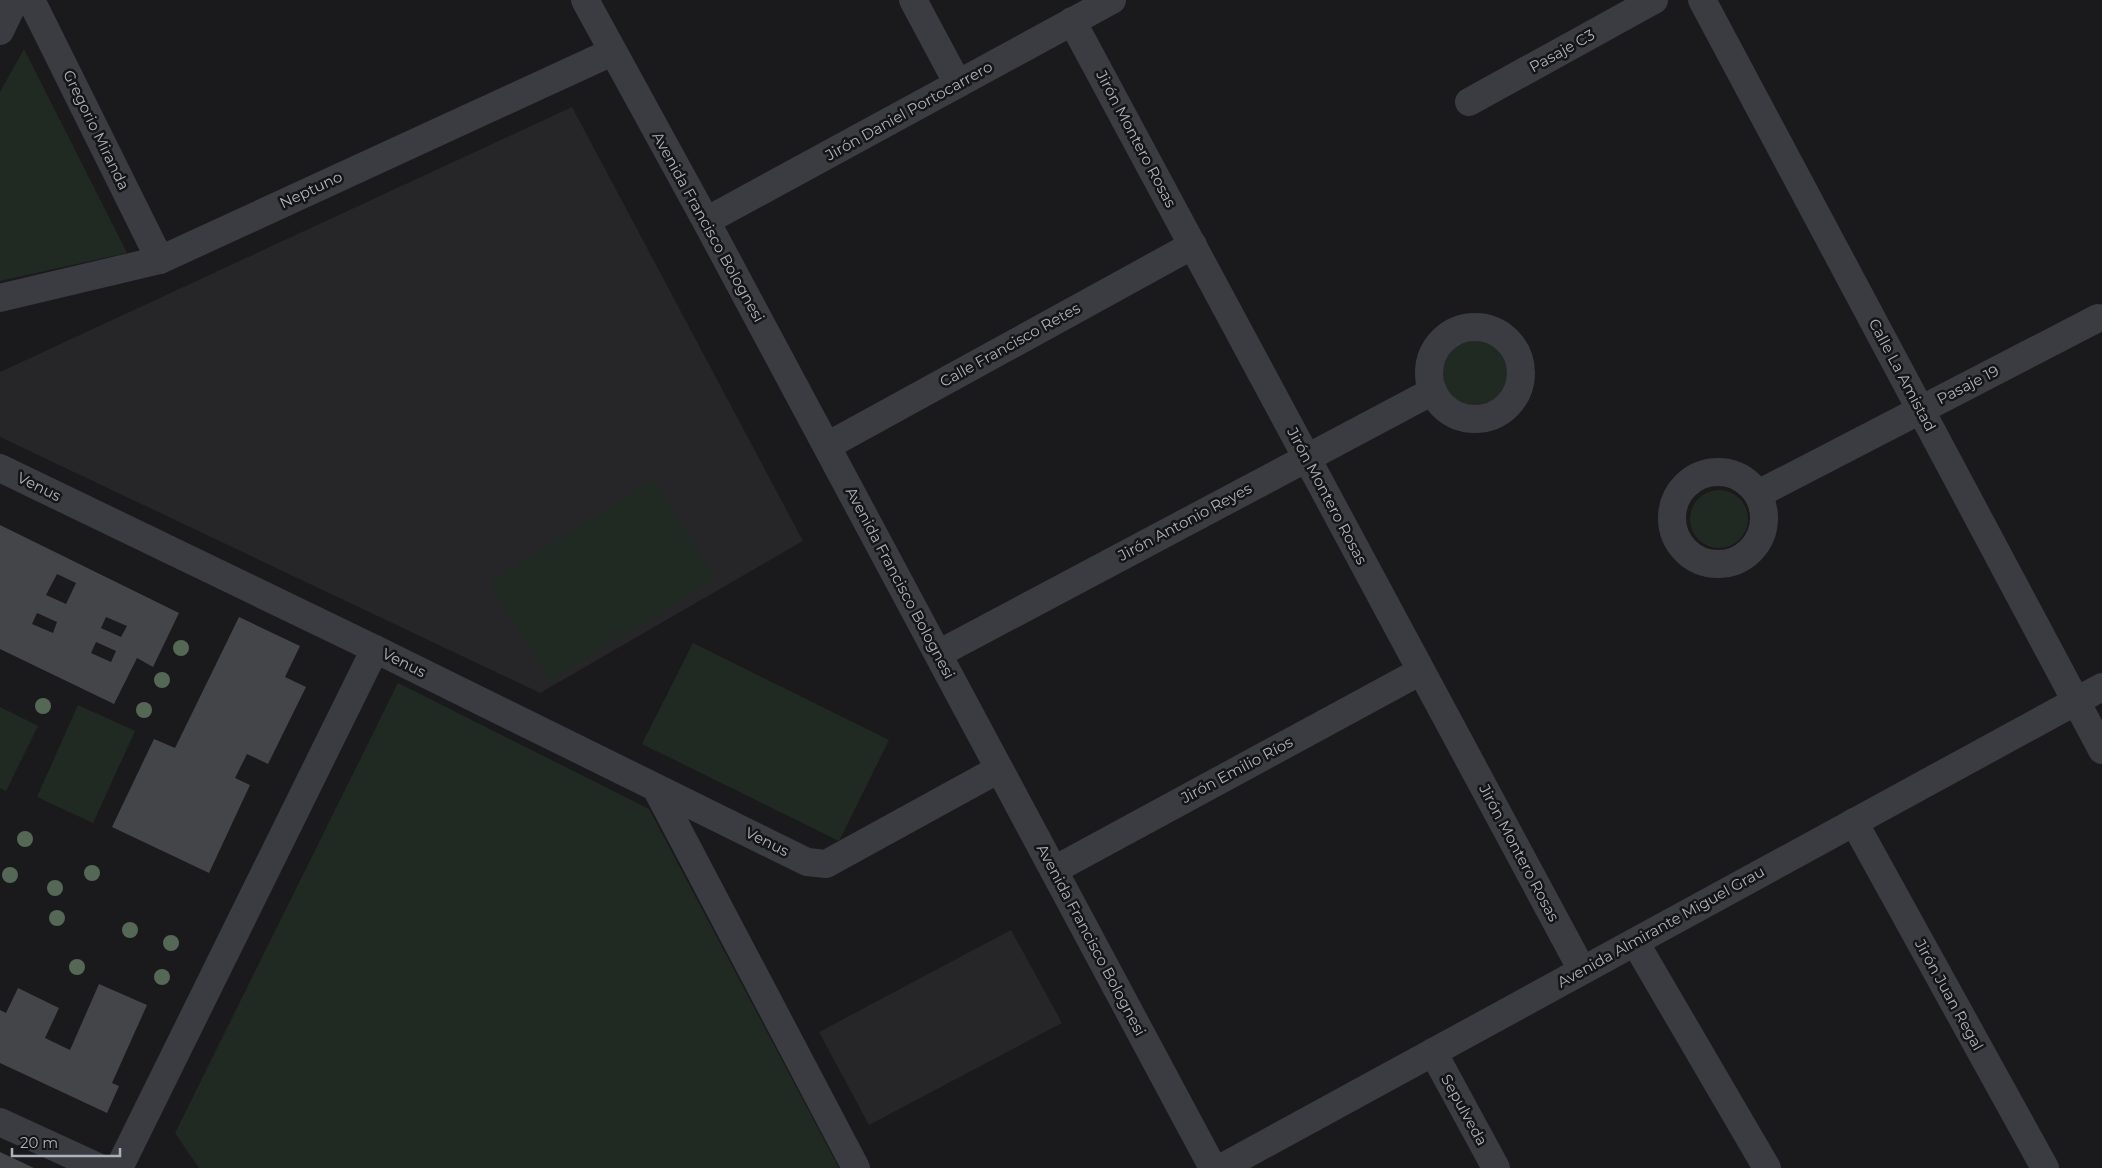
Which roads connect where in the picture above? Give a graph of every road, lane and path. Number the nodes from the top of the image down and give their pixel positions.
1 (14, 0) edge
2 (31, 0) edge
3 (585, 0) edge
4 (912, 0) edge
5 (1112, 0) edge
6 (1654, 0) edge
7 (1702, 0) edge
8 (1072, 22) junction
9 (0, 31) edge
10 (612, 52) junction
11 (958, 84) junction
12 (1469, 102) dead end
13 (706, 221) junction
14 (1192, 245) junction
15 (160, 260) junction
16 (0, 298) edge
17 (2098, 318) dead end
18 (1433, 391) dead end
19 (1920, 409) junction
20 (827, 446) junction
21 (1307, 458) junction
22 (0, 468) edge
23 (1758, 494) dead end
24 (375, 649) junction
25 (938, 654) junction
26 (1421, 671) junction
27 (2102, 687) edge
28 (2076, 701) junction
29 (2102, 750) edge
30 (999, 769) junction
31 (656, 788) junction
32 (1854, 822) junction
33 (1054, 870) junction
34 (1635, 942) junction
35 (1582, 970) junction
36 (1433, 1052) junction
37 (0, 1122) edge
38 (100, 1168) edge
39 (119, 1168) edge
40 (856, 1168) edge
41 (1213, 1168) edge
42 (1221, 1168) edge
43 (1496, 1168) edge
44 (1767, 1168) edge
45 (2045, 1168) edge

1 - 9 street
2 - 15 street, Gregorio Miranda
3 - 10 street, Avenida Francisco Bolognesi
4 - 11 street
5 - 8 street, Jirón Daniel Portocarrero
6 - 12 street, Pasaje C3
7 - 19 street, Calle La Amistad
8 - 11 street, Jirón Daniel Portocarrero
8 - 14 street, Jirón Montero Rosas
10 - 13 street, Avenida Francisco Bolognesi
10 - 15 street, Neptuno
11 - 13 street, Jirón Daniel Portocarrero
13 - 20 street, Avenida Francisco Bolognesi
14 - 20 street, Calle Francisco Retes
14 - 21 street, Jirón Montero Rosas
15 - 16 street, Neptuno
17 - 19 street, Pasaje 19
18 - 21 street, Jirón Antonio Reyes
19 - 23 street, Pasaje 19
19 - 28 street, Calle La Amistad
20 - 25 street, Avenida Francisco Bolognesi
21 - 25 street, Jirón Antonio Reyes
21 - 26 street, Jirón Montero Rosas
22 - 24 street, Venus
24 - 31 street, Venus
24 - 39 street
25 - 30 street, Avenida Francisco Bolognesi
26 - 33 street, Jirón Emilio Ríos
26 - 35 street, Jirón Montero Rosas
27 - 28 street, Avenida Almirante Miguel Grau
28 - 29 street, Calle La Amistad
28 - 32 street, Avenida Almirante Miguel Grau
30 - 31 street, Venus
30 - 33 street, Avenida Francisco Bolognesi
31 - 40 street
32 - 34 street, Avenida Almirante Miguel Grau
32 - 45 street, Jirón Juan Regal
33 - 41 street, Avenida Francisco Bolognesi
34 - 35 street, Avenida Almirante Miguel Grau
34 - 44 street
35 - 36 street, Avenida Almirante Miguel Grau
36 - 42 street, Avenida Almirante Miguel Grau
36 - 43 street, Sepulveda
37 - 38 street

